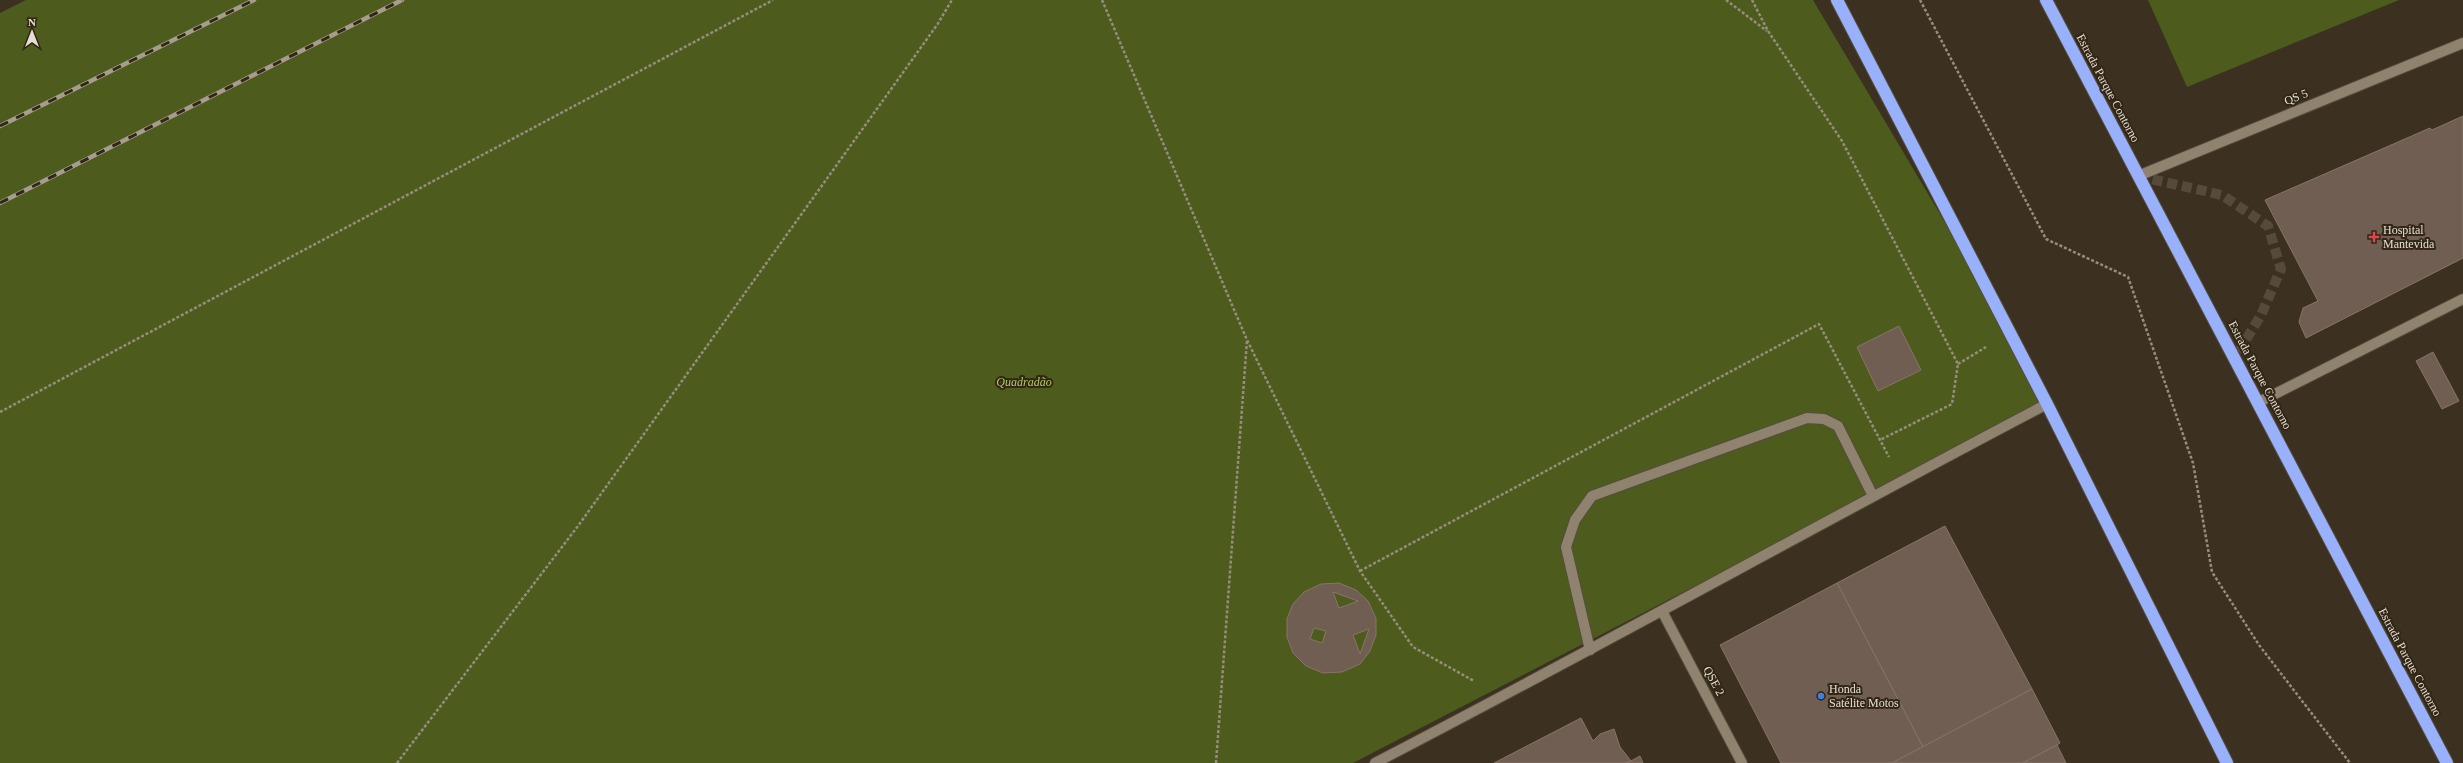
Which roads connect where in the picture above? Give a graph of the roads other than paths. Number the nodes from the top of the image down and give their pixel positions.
1 (1837, 0) edge
2 (2046, 0) edge
3 (2463, 43) edge
4 (2138, 176) junction
5 (2463, 299) edge
6 (2259, 402) junction
7 (2047, 404) junction
8 (1873, 496) junction
9 (1662, 611) junction
10 (1590, 650) junction
11 (1375, 763) edge
12 (1742, 763) edge
13 (2227, 763) edge
14 (2447, 763) edge

1 - 7 highway
2 - 4 highway, Estrada Parque Contorno
3 - 4 street, QS 5
4 - 6 highway, Estrada Parque Contorno
5 - 6 street
6 - 14 highway, Estrada Parque Contorno
7 - 8 street
7 - 13 highway
8 - 9 street
8 - 10 street
9 - 10 street
9 - 12 street, QSE 2
10 - 11 street

